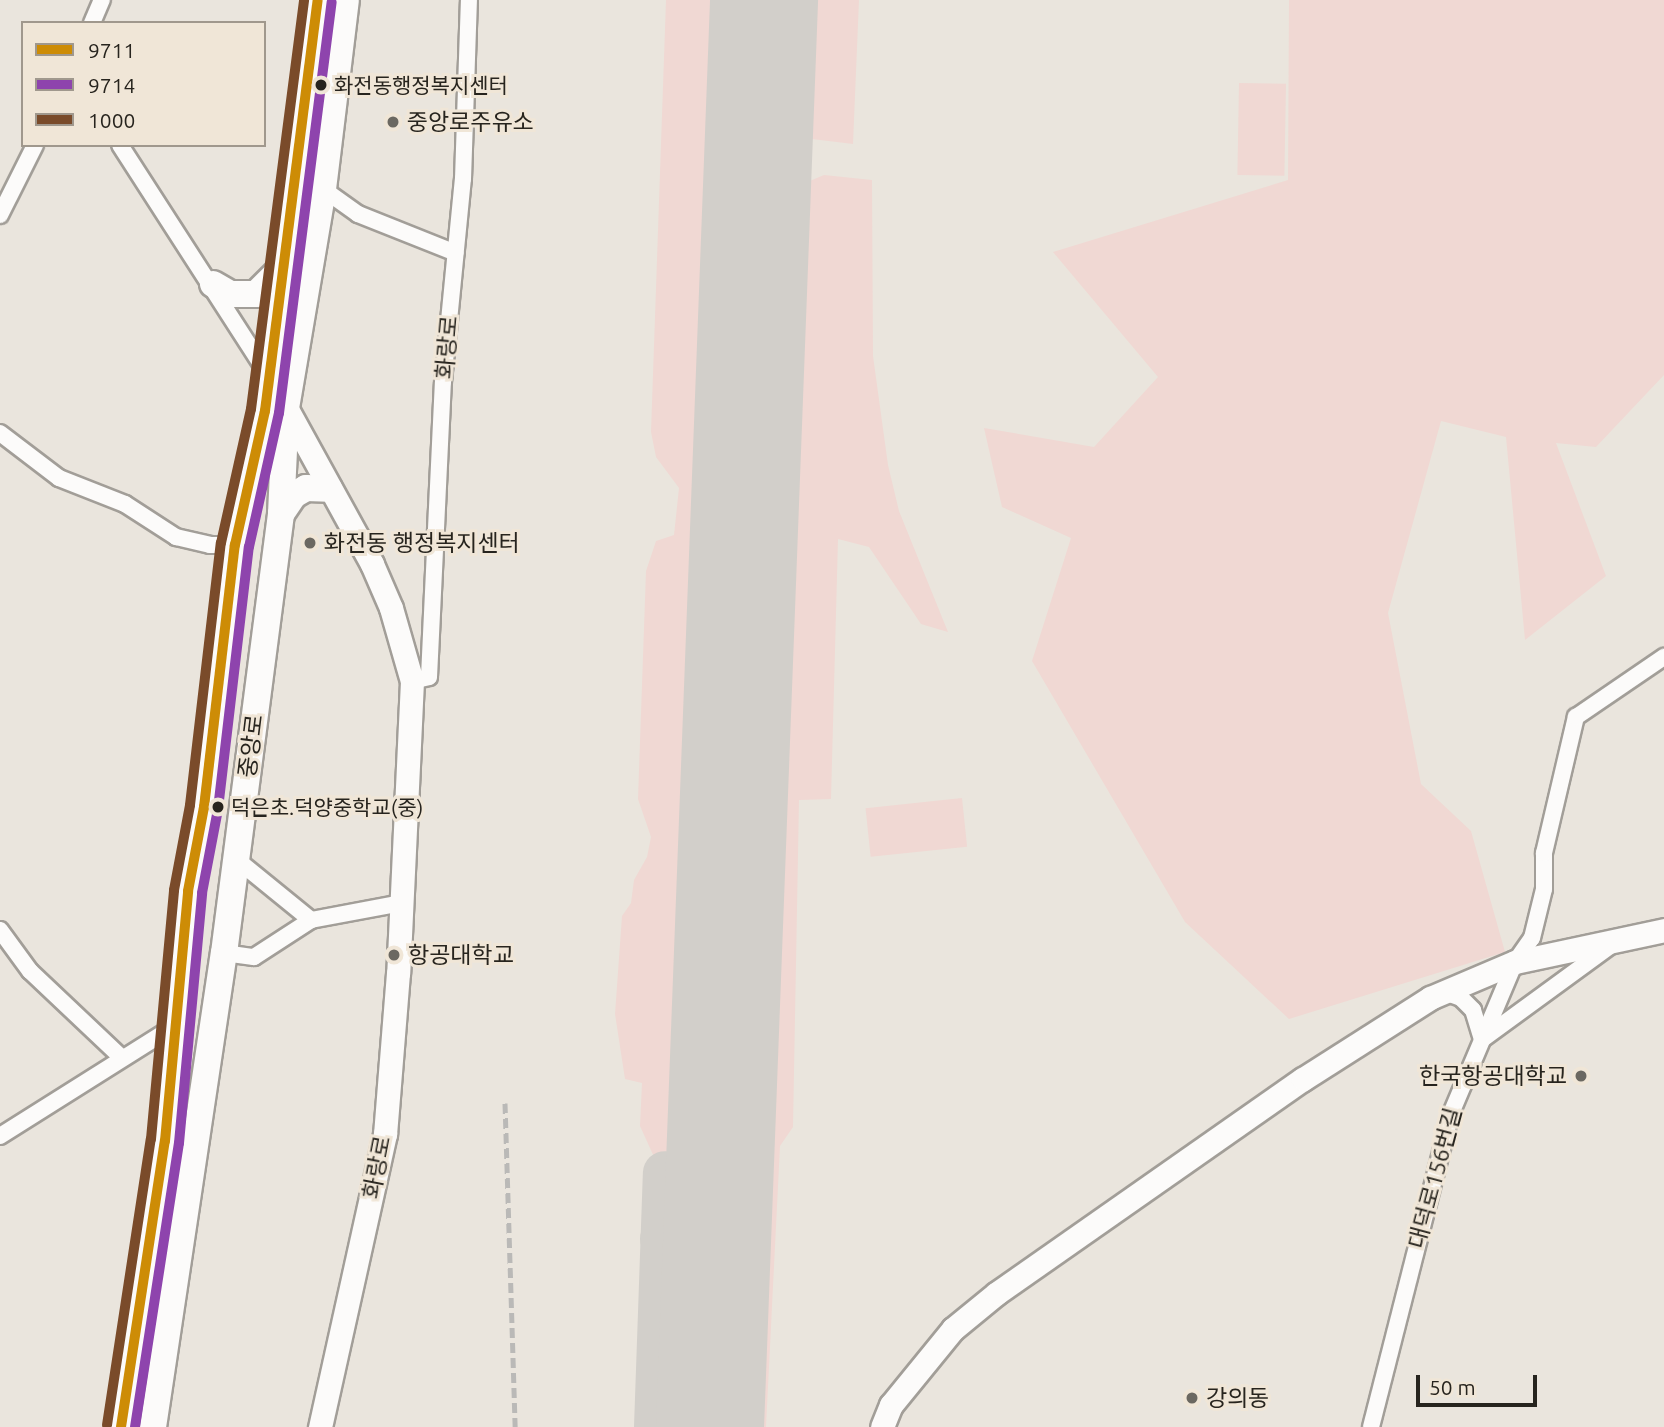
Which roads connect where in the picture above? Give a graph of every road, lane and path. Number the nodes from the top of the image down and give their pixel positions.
1 (102, 0) edge
2 (318, 0) edge
3 (346, 0) edge
4 (469, 0) edge
5 (93, 21) edge
6 (33, 147) edge
7 (121, 147) edge
8 (323, 189) junction
9 (0, 215) edge
10 (456, 253) junction
11 (282, 268) junction
12 (213, 284) junction
13 (268, 375) junction
14 (286, 408) junction
15 (0, 433) edge
16 (329, 489) junction
17 (281, 514) junction
18 (235, 545) junction
19 (1664, 657) edge
20 (412, 681) junction
21 (236, 859) junction
22 (402, 903) junction
23 (311, 920) junction
24 (0, 930) edge
25 (1664, 930) edge
26 (1625, 936) junction
27 (224, 953) junction
28 (1515, 962) junction
29 (1444, 992) junction
30 (173, 1027) junction
31 (1482, 1040) junction
32 (122, 1058) junction
33 (0, 1136) edge
34 (121, 1427) edge
35 (153, 1427) edge
36 (320, 1427) edge
37 (882, 1427) edge
38 (1371, 1427) edge

1 - 5 street
2 - 11 main road, 중앙로
3 - 8 main road, 중앙로
4 - 10 street, 화랑로
6 - 9 street
7 - 12 street
8 - 10 street
8 - 14 main road, 중앙로
10 - 20 street, 화랑로
11 - 12 main road
11 - 13 main road, 중앙로
12 - 13 street
13 - 14 main road, 화랑로
13 - 18 main road, 중앙로
14 - 16 main road, 화랑로
14 - 17 main road, 중앙로
15 - 18 street
16 - 17 main road
16 - 20 main road, 화랑로
17 - 21 main road, 중앙로
18 - 30 main road, 중앙로
19 - 28 street, 대덕로156번길
20 - 22 main road, 화랑로
21 - 23 street
21 - 27 main road, 중앙로
22 - 23 street
22 - 36 main road, 화랑로
23 - 27 street
24 - 32 street
25 - 26 main road
26 - 28 main road
26 - 31 street
27 - 35 main road, 중앙로
28 - 29 main road
28 - 31 street, 대덕로156번길
29 - 31 street
29 - 37 main road
30 - 32 street
30 - 34 main road, 중앙로
31 - 38 street, 대덕로156번길
32 - 33 street

